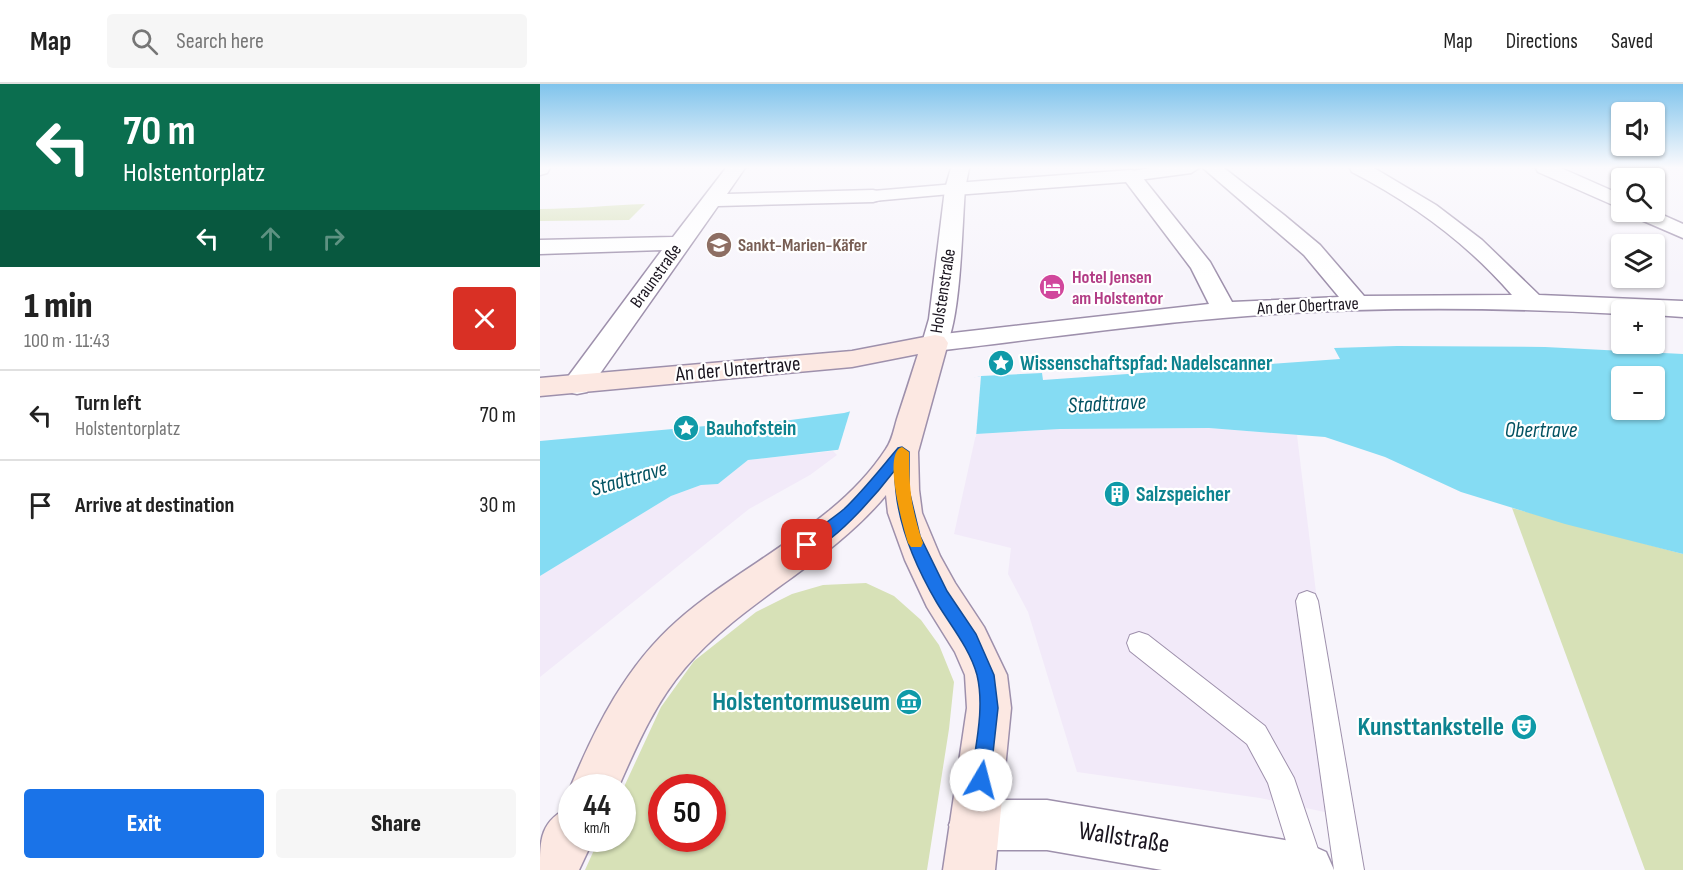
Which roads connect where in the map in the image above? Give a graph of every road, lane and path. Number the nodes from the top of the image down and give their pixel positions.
1 (708, 205) edge
2 (955, 205) edge
3 (1153, 205) edge
4 (1259, 205) edge
5 (1419, 205) edge
6 (1661, 222) edge
7 (1683, 232) edge
8 (679, 243) junction
9 (540, 247) edge
10 (1532, 302) junction
11 (1357, 303) junction
12 (1683, 309) edge
13 (1224, 310) junction
14 (935, 343) junction
15 (577, 385) junction
16 (540, 387) edge
17 (903, 450) junction
18 (1307, 601) dead end
19 (1139, 643) dead end
20 (601, 774) edge
21 (972, 848) edge
22 (561, 852) edge
23 (552, 870) edge
24 (1309, 870) edge
25 (1349, 870) edge

1 - 8 street, Braunstraße
2 - 14 street, Holstenstraße
3 - 13 street
4 - 11 street
5 - 10 street
6 - 7 street
8 - 9 street
8 - 15 street, Braunstraße
10 - 11 street, An der Obertrave
10 - 12 street, An der Obertrave
11 - 13 street, An der Obertrave
13 - 14 street, An der Obertrave
14 - 15 main road, An der Untertrave
14 - 17 main road
15 - 16 main road, An der Untertrave
17 - 20 main road
17 - 21 main road
18 - 25 lane
19 - 24 lane
21 - 24 street, Wallstraße
22 - 23 main road

